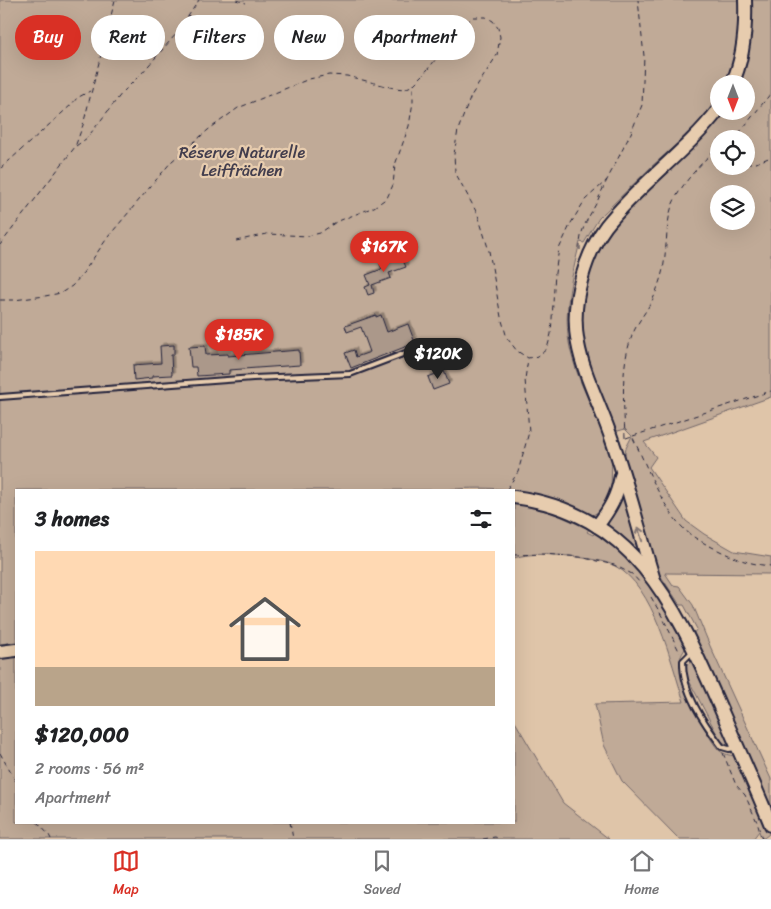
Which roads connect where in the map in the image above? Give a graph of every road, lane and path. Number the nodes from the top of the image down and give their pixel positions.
1 (115, 0) edge
2 (199, 0) edge
3 (236, 0) edge
4 (638, 0) edge
5 (745, 0) edge
6 (246, 3) dead end
7 (736, 75) edge
8 (412, 85) junction
9 (91, 91) junction
10 (771, 93) edge
11 (710, 120) edge
12 (741, 130) edge
13 (75, 146) junction
14 (710, 155) edge
15 (771, 157) edge
16 (755, 163) edge
17 (0, 169) edge
18 (607, 180) junction
19 (236, 242) dead end
20 (580, 242) dead end
21 (0, 245) edge
22 (0, 300) edge
23 (416, 349) dead end
24 (528, 358) junction
25 (771, 392) edge
26 (0, 397) edge
27 (632, 436) junction
28 (619, 440) junction
29 (622, 473) junction
30 (508, 489) edge
31 (515, 498) edge
32 (596, 526) junction
33 (515, 555) edge
34 (771, 566) edge
35 (648, 582) junction
36 (650, 595) dead end
37 (694, 649) junction
38 (15, 650) edge
39 (0, 652) edge
40 (684, 661) junction
41 (722, 747) junction
42 (738, 747) junction
43 (0, 753) edge
44 (15, 780) edge
45 (38, 824) edge
46 (290, 824) edge
47 (771, 825) edge
48 (51, 839) edge
49 (293, 839) edge
50 (483, 839) edge
51 (500, 839) edge
52 (762, 839) edge

1 - 9 path
2 - 13 path
3 - 6 path
4 - 18 path
5 - 7 main road
8 - 19 path
8 - 22 path
8 - 24 path
9 - 13 path
9 - 17 path
10 - 12 path
11 - 28 main road
13 - 21 path
14 - 28 path
15 - 16 path
18 - 20 path
18 - 24 path
23 - 26 lane
24 - 30 path
25 - 27 path
27 - 28 path
27 - 34 path
28 - 29 main road
29 - 32 main road
35 -> 29 main road
31 - 32 main road
32 - 35 main road
33 - 35 path
35 - 37 main road
36 - 40 path
37 - 40 lane
37 - 42 main road
38 - 39 main road
40 - 41 lane
41 - 42 lane
41 - 52 path
42 - 47 main road
43 - 44 path
45 - 48 path
46 - 49 path
50 - 51 path

